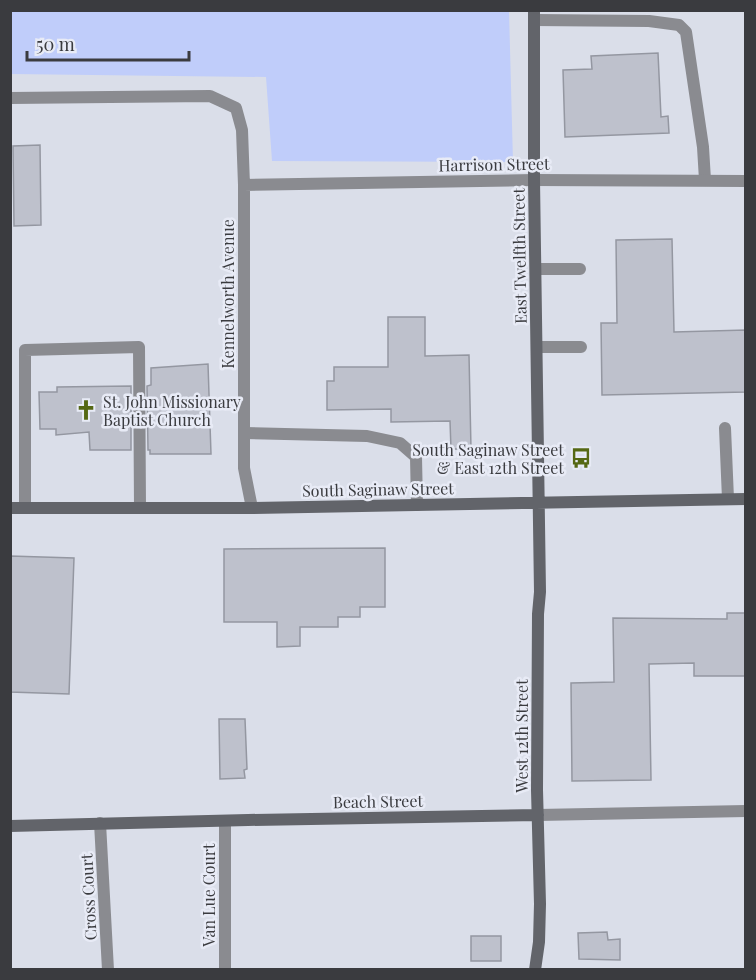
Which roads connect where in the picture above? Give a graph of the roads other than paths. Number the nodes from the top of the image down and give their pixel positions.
1 (534, 16) edge
2 (10, 98) edge
3 (534, 180) junction
4 (705, 180) junction
5 (746, 181) edge
6 (244, 185) junction
7 (537, 269) junction
8 (580, 269) dead end
9 (537, 347) junction
10 (580, 348) dead end
11 (725, 428) dead end
12 (244, 434) junction
13 (728, 499) junction
14 (746, 499) edge
15 (538, 502) junction
16 (417, 505) junction
17 (10, 508) edge
18 (25, 508) junction
19 (140, 508) junction
20 (252, 508) junction
21 (746, 811) edge
22 (538, 815) junction
23 (225, 821) junction
24 (100, 823) junction
25 (10, 826) edge
26 (108, 969) edge
27 (225, 969) edge
28 (535, 969) edge

1 - 3 street, East Twelfth Street
1 - 4 street
2 - 6 street, Kennelworth Avenue
3 - 4 street, Harrison Street
3 - 6 street, Harrison Street
3 - 7 street, East Twelfth Street
4 - 5 street, Harrison Street
6 - 12 street, Kennelworth Avenue
7 - 8 street
7 - 9 street, East Twelfth Street
9 - 10 street
9 - 15 street, East Twelfth Street
11 - 13 street
12 - 16 street
12 - 20 street, Kennelworth Avenue
13 - 14 street, South Saginaw Street
13 - 15 street, South Saginaw Street
15 - 16 street, South Saginaw Street
15 - 22 street, West 12th Street
16 - 20 street, South Saginaw Street
17 - 18 street, South Saginaw Street
18 - 19 street, South Saginaw Street
18 - 19 street
19 - 20 street, South Saginaw Street
21 - 22 street, Beach Street
22 - 23 street, Beach Street
22 - 28 street, West 12th Street
23 - 24 street, Beach Street
23 - 27 street, Van Lue Court
24 - 25 street, Beach Street
24 - 26 street, Cross Court

